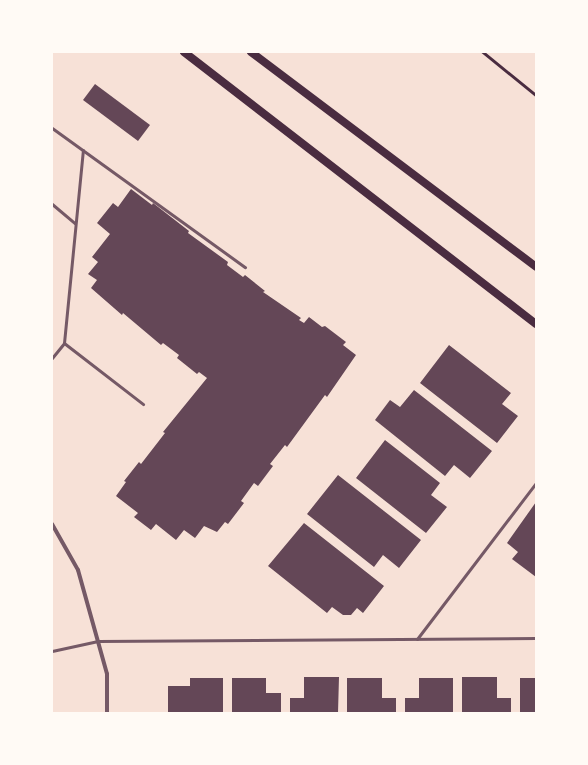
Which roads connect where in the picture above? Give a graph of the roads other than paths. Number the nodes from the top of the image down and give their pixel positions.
1 (184, 52) edge
2 (251, 52) edge
3 (52, 128) edge
4 (83, 150) junction
5 (52, 204) edge
6 (76, 223) junction
7 (245, 267) dead end
8 (536, 267) edge
9 (536, 324) edge
10 (64, 343) junction
11 (52, 358) edge
12 (143, 404) dead end
13 (536, 483) edge
14 (52, 524) edge
15 (536, 638) edge
16 (416, 639) junction
17 (98, 641) junction
18 (52, 651) edge
19 (107, 713) edge

1 - 9 main road
2 - 8 main road
3 - 4 lane
4 - 6 lane
4 - 7 lane
5 - 6 lane
6 - 10 lane
10 - 11 lane
10 - 12 lane
13 - 16 lane
14 - 17 street
15 - 16 lane
16 - 17 lane
17 - 18 lane
17 - 19 street

